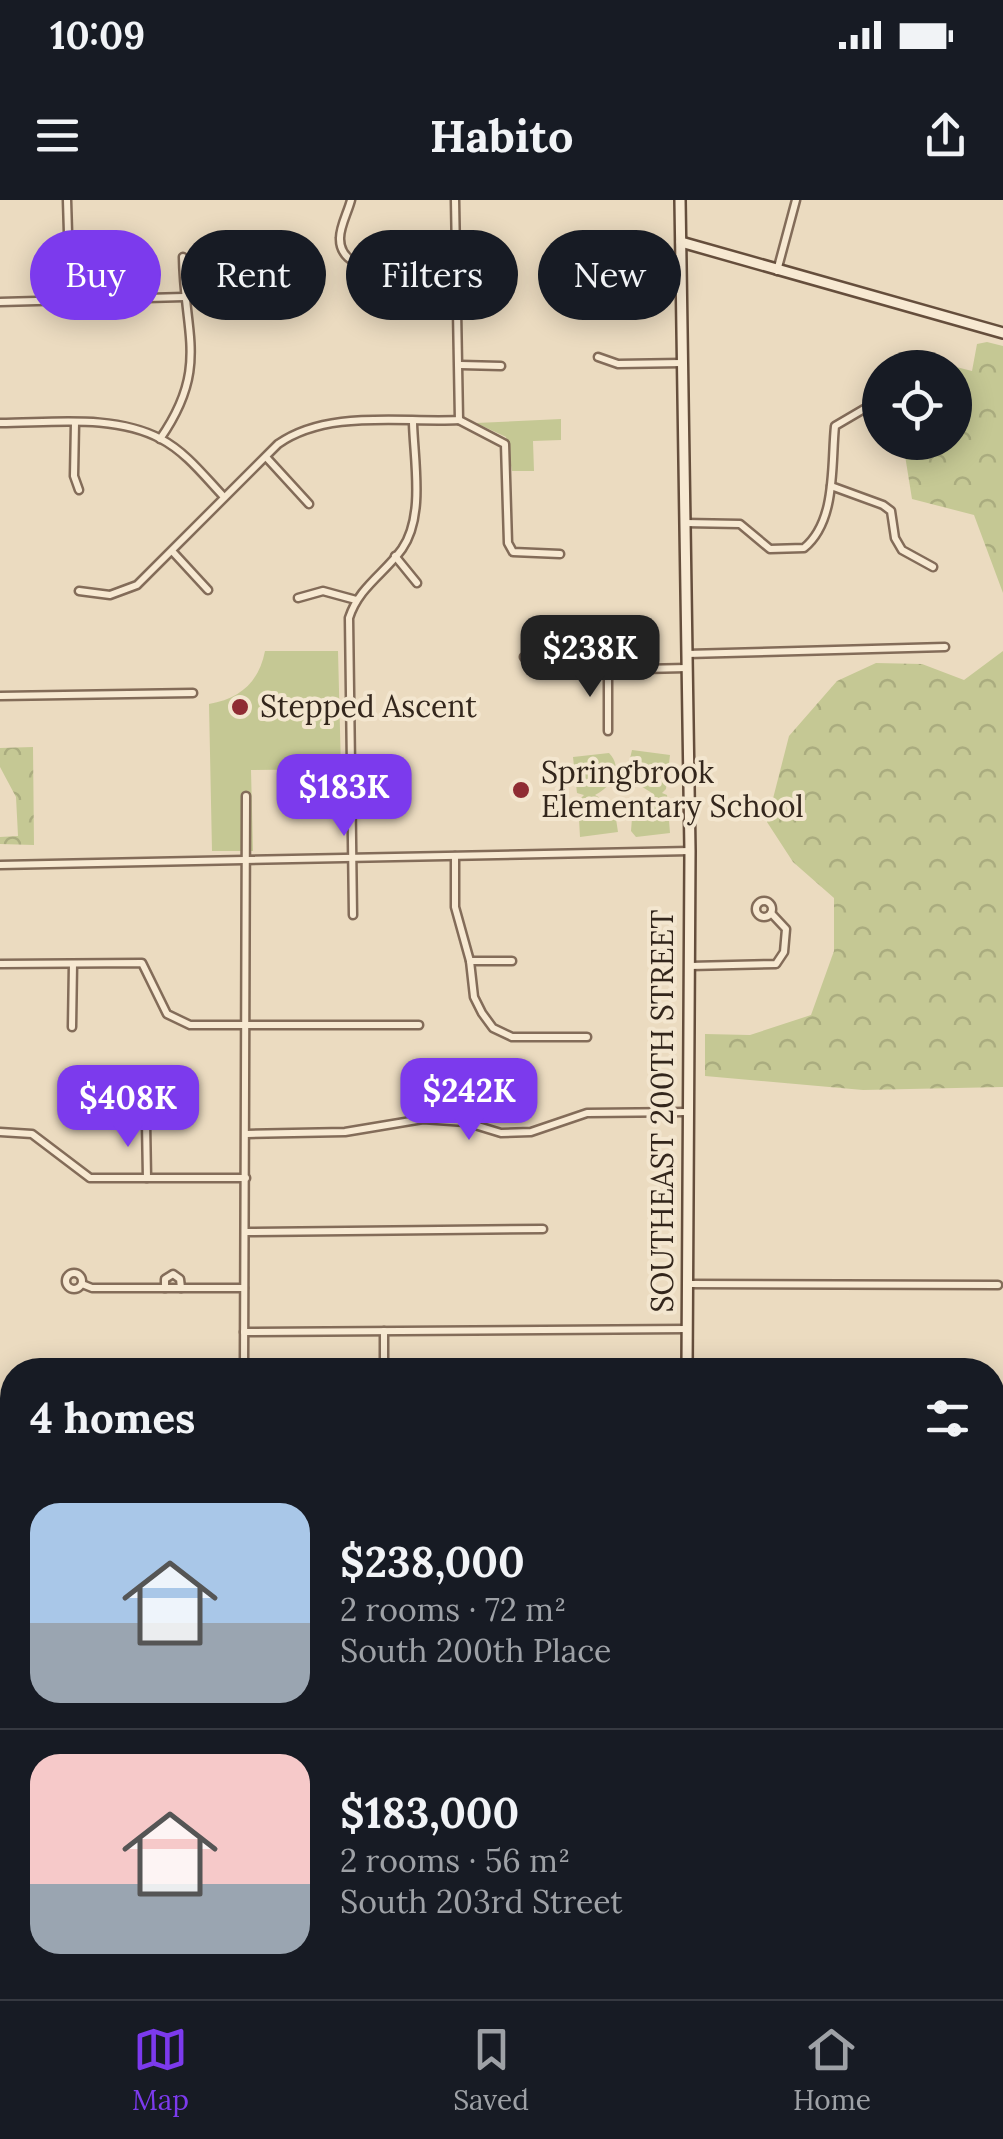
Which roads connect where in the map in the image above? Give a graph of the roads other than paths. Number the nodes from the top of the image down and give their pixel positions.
1 (67, 200) edge
2 (351, 200) edge
3 (454, 200) edge
4 (680, 200) edge
5 (796, 200) edge
6 (68, 230) edge
7 (455, 230) edge
8 (681, 230) edge
9 (681, 242) joint
10 (346, 251) edge
11 (776, 271) junction
12 (30, 300) edge
13 (0, 302) edge
14 (190, 320) edge
15 (459, 320) edge
16 (1003, 333) edge
17 (598, 357) dead end
18 (682, 363) junction
19 (461, 366) junction
20 (501, 366) dead end
21 (862, 410) edge
22 (459, 420) junction
23 (0, 423) edge
24 (74, 423) junction
25 (413, 423) junction
26 (160, 439) junction
27 (266, 457) junction
28 (831, 486) junction
29 (79, 490) dead end
30 (224, 497) junction
31 (310, 504) dead end
32 (685, 522) junction
33 (172, 552) junction
34 (560, 554) dead end
35 (395, 556) junction
36 (933, 566) dead end
37 (417, 582) dead end
38 (208, 590) dead end
39 (79, 591) dead end
40 (298, 598) dead end
41 (356, 600) junction
42 (944, 647) dead end
43 (687, 654) junction
44 (524, 657) dead end
45 (688, 668) junction
46 (608, 669) junction
47 (193, 693) dead end
48 (0, 696) edge
49 (608, 732) dead end
50 (246, 796) dead end
51 (690, 851) junction
52 (456, 856) junction
53 (350, 857) junction
54 (247, 858) junction
55 (0, 865) edge
56 (771, 913) dead end
57 (352, 916) dead end
58 (470, 961) junction
59 (512, 961) dead end
60 (0, 964) edge
61 (72, 964) junction
62 (690, 966) junction
63 (420, 1025) dead end
64 (248, 1026) junction
65 (72, 1027) dead end
66 (587, 1038) dead end
67 (688, 1112) junction
68 (146, 1122) dead end
69 (0, 1132) edge
70 (247, 1134) junction
71 (147, 1178) junction
72 (246, 1178) junction
73 (543, 1228) dead end
74 (244, 1232) junction
75 (82, 1284) dead end
76 (688, 1284) junction
77 (998, 1285) dead end
78 (165, 1288) junction
79 (181, 1288) junction
80 (245, 1288) junction
81 (687, 1329) junction
82 (384, 1331) junction
83 (244, 1332) junction
84 (244, 1358) edge
85 (384, 1358) edge
86 (687, 1358) edge

1 - 6 street
2 - 10 street
3 - 7 street
4 - 8 street, SOUTHEAST 200TH STREET
5 - 11 street
9 - 11 street
9 - 18 street, SOUTHEAST 200TH STREET
11 - 16 street
12 - 13 street
14 - 26 street
15 - 19 street
17 - 18 street
18 - 32 street, SOUTHEAST 200TH STREET
19 - 20 street
19 - 22 street
21 - 28 street
22 - 25 street
22 - 34 street
23 - 24 street
24 - 26 street
24 - 29 street
25 - 27 street
25 - 35 street
26 - 30 street
27 - 30 street
27 - 31 street
28 - 32 street
28 - 36 street
30 - 33 street
32 - 43 street, SOUTHEAST 200TH STREET
33 - 38 street
33 - 39 street
35 - 37 street
35 - 41 street
40 - 41 street
41 - 53 street
42 - 43 street
43 - 45 street, SOUTHEAST 200TH STREET
44 - 46 street
45 - 46 street
45 - 51 street, SOUTHEAST 200TH STREET
46 - 49 street
47 - 48 street
50 - 54 street
51 - 52 street
51 - 62 street, SOUTHEAST 200TH STREET
52 - 53 street
52 - 58 street
53 - 54 street
53 - 57 street
54 - 55 street
54 - 64 street
56 - 62 street
58 - 59 street
58 - 66 street
60 - 61 street
61 - 64 street
61 - 65 street
62 - 67 street, SOUTHEAST 200TH STREET
63 - 64 street
64 - 70 street
67 - 70 street
67 - 76 street, SOUTHEAST 200TH STREET
68 - 71 street
69 - 71 street
70 - 72 street
71 - 72 street
72 - 74 street
73 - 74 street
74 - 80 street
75 - 78 street
76 - 77 street
76 - 81 street, SOUTHEAST 200TH STREET
78 - 79 street
78 - 79 street
79 - 80 street
80 - 83 street
81 - 82 street
81 - 86 street, SOUTHEAST 200TH STREET
82 - 83 street
82 - 85 street
83 - 84 street

